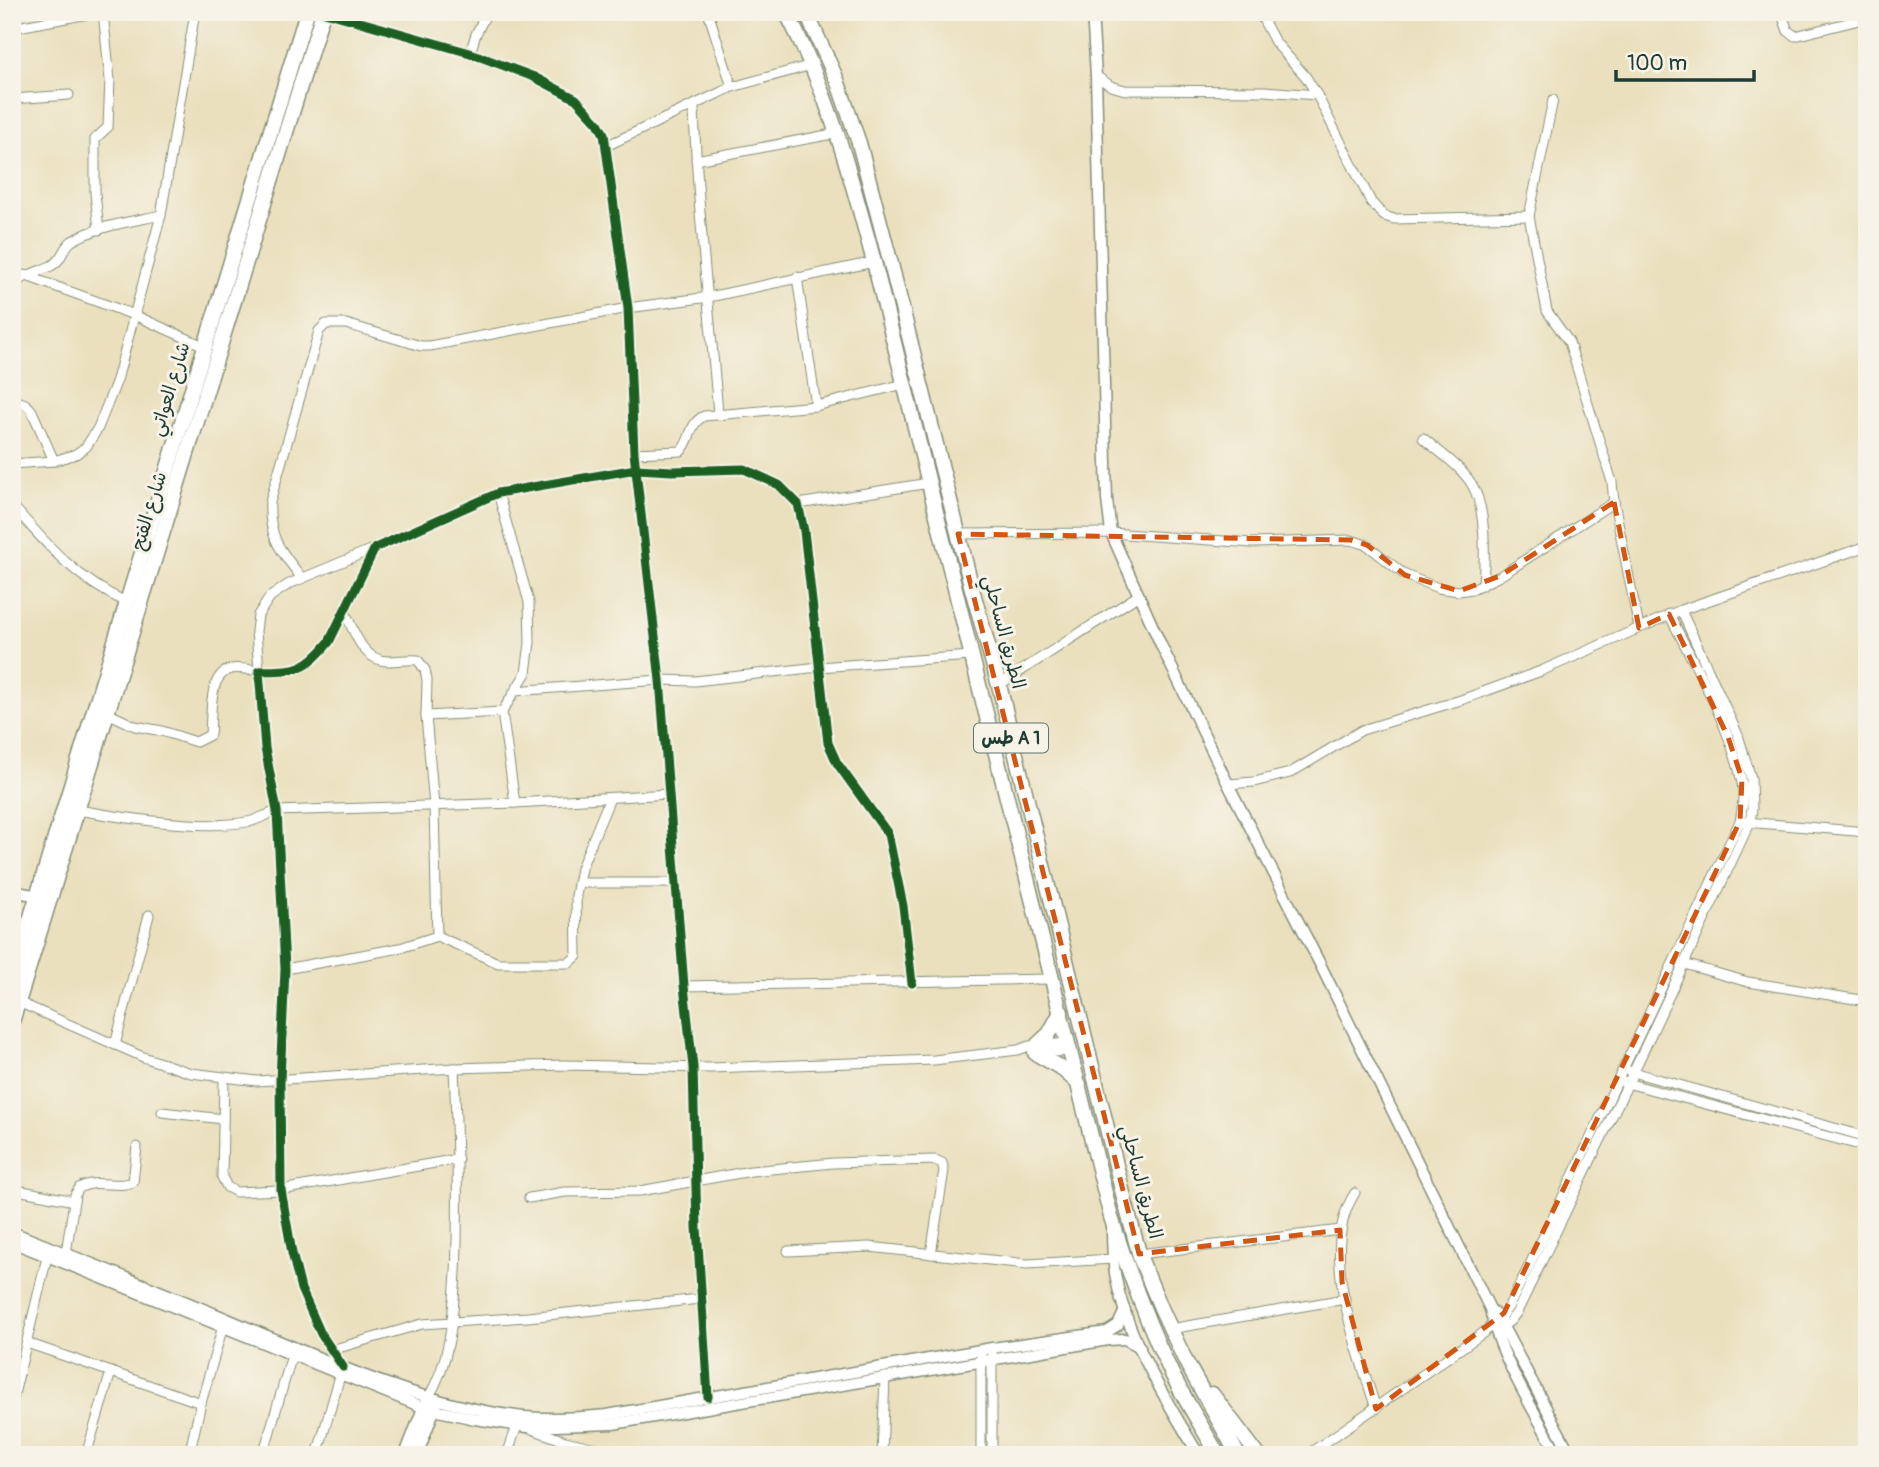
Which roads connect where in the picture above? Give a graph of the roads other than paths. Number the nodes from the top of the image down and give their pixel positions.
1 (101, 12) edge
2 (195, 12) edge
3 (307, 12) edge
4 (324, 12) edge
5 (487, 12) edge
6 (708, 12) edge
7 (786, 12) edge
8 (806, 12) edge
9 (1092, 12) edge
10 (1259, 12) edge
11 (1781, 12) edge
12 (1867, 18) edge
13 (12, 28) edge
14 (470, 53) junction
15 (812, 65) junction
16 (1096, 76) junction
17 (732, 87) junction
18 (69, 95) dead end
19 (1317, 95) junction
20 (12, 99) edge
21 (1553, 100) dead end
22 (694, 107) junction
23 (838, 133) junction
24 (606, 146) junction
25 (696, 160) junction
26 (248, 202) junction
27 (263, 207) junction
28 (161, 215) junction
29 (1529, 216) junction
30 (99, 230) junction
31 (874, 262) junction
32 (24, 275) junction
33 (797, 277) junction
34 (12, 285) edge
35 (709, 297) junction
36 (628, 308) junction
37 (134, 315) junction
38 (204, 346) junction
39 (904, 384) junction
40 (12, 402) edge
41 (816, 405) junction
42 (718, 414) junction
43 (1423, 438) dead end
44 (634, 453) junction
45 (54, 461) junction
46 (12, 464) edge
47 (636, 469) junction
48 (929, 482) junction
49 (498, 493) junction
50 (1614, 502) junction
51 (798, 504) junction
52 (12, 505) edge
53 (1111, 533) junction
54 (958, 534) junction
55 (1867, 546) edge
56 (375, 548) junction
57 (302, 579) junction
58 (1483, 585) junction
59 (1139, 595) junction
60 (126, 603) junction
61 (344, 609) junction
62 (1681, 610) junction
63 (1669, 614) junction
64 (1639, 628) junction
65 (971, 656) junction
66 (819, 667) junction
67 (259, 671) junction
68 (660, 680) junction
69 (999, 685) junction
70 (515, 691) junction
71 (101, 711) junction
72 (502, 712) junction
73 (426, 716) junction
74 (1228, 784) junction
75 (669, 794) junction
76 (610, 798) junction
77 (515, 803) junction
78 (433, 806) junction
79 (78, 810) junction
80 (277, 811) junction
81 (1745, 821) junction
82 (1867, 831) edge
83 (578, 883) junction
84 (676, 883) junction
85 (12, 891) edge
86 (44, 897) junction
87 (149, 915) dead end
88 (437, 936) junction
89 (1684, 964) junction
90 (285, 969) junction
91 (12, 979) edge
92 (1053, 979) junction
93 (912, 983) junction
94 (1867, 985) edge
95 (684, 986) junction
96 (1866, 1000) edge
97 (18, 1002) junction
98 (1061, 1012) junction
99 (12, 1021) edge
100 (115, 1045) junction
101 (1070, 1047) junction
102 (1036, 1049) junction
103 (693, 1067) junction
104 (454, 1068) junction
105 (1623, 1070) junction
106 (1633, 1073) junction
107 (224, 1079) junction
108 (280, 1080) junction
109 (1618, 1080) junction
110 (1628, 1083) junction
111 (1079, 1084) junction
112 (163, 1112) dead end
113 (223, 1119) junction
114 (1792, 1122) junction
115 (1867, 1137) edge
116 (137, 1147) dead end
117 (1867, 1147) edge
118 (458, 1159) junction
119 (696, 1181) junction
120 (12, 1189) edge
121 (281, 1190) junction
122 (1355, 1193) dead end
123 (529, 1198) dead end
124 (74, 1201) junction
125 (1111, 1217) junction
126 (1555, 1224) junction
127 (1342, 1230) junction
128 (12, 1232) edge
129 (12, 1242) edge
130 (788, 1251) dead end
131 (65, 1253) junction
132 (931, 1254) junction
133 (1139, 1254) junction
134 (47, 1256) junction
135 (1112, 1259) junction
136 (700, 1299) junction
137 (1345, 1299) junction
138 (1125, 1310) junction
139 (453, 1320) junction
140 (1498, 1325) junction
141 (223, 1326) junction
142 (1170, 1329) junction
143 (27, 1343) junction
144 (1140, 1347) junction
145 (987, 1349) junction
146 (331, 1350) junction
147 (292, 1355) junction
148 (987, 1361) junction
149 (1186, 1362) junction
150 (341, 1371) junction
151 (111, 1372) junction
152 (885, 1377) junction
153 (708, 1397) junction
154 (12, 1403) edge
155 (201, 1403) junction
156 (431, 1404) junction
157 (1376, 1409) junction
158 (522, 1427) junction
159 (190, 1452) edge
160 (601, 1453) edge
161 (86, 1455) edge
162 (208, 1455) edge
163 (263, 1455) edge
164 (317, 1455) edge
165 (406, 1455) edge
166 (416, 1455) edge
167 (507, 1455) edge
168 (625, 1455) edge
169 (882, 1455) edge
170 (981, 1455) edge
171 (992, 1455) edge
172 (1199, 1455) edge
173 (1218, 1455) edge
174 (1238, 1455) edge
175 (1258, 1455) edge
176 (1307, 1455) edge
177 (1558, 1455) edge
178 (1571, 1455) edge

1 - 13 street
1 - 30 street
2 - 28 street
3 - 26 main road, شارع العواتي
4 - 14 street
4 - 27 main road, شارع الفتح
5 - 14 street
6 - 17 street
7 - 15 main road, الطريق الساحلي / طس A 1
8 - 54 main road, الطريق الساحلي / طس A 1
9 - 16 street
10 - 19 street
11 - 12 street
14 - 24 street
15 - 17 street
15 - 23 main road, الطريق الساحلي / طس A 1
16 - 19 street
16 - 53 street
17 - 22 street
18 - 20 street
19 - 29 street
21 - 29 street
22 - 24 street
22 - 25 street
23 - 25 street
23 - 31 main road, الطريق الساحلي / طس A 1
24 - 36 street
25 - 35 street
26 - 27 main road
26 - 38 main road, شارع العواتي
27 - 71 main road, شارع الفتح
28 - 30 street
28 - 37 street
29 - 50 street
30 - 32 street
31 - 33 street
31 - 39 main road, الطريق الساحلي / طس A 1
32 - 34 street
32 - 37 street
33 - 35 street
33 - 41 street
35 - 36 street
35 - 42 street
36 - 44 street
36 - 57 street
37 - 38 street
37 - 45 street
38 - 60 main road, شارع العواتي
39 - 41 street
39 - 48 main road, الطريق الساحلي / طس A 1
40 - 45 street
41 - 42 street
42 - 44 street
43 - 58 street
44 - 47 street
45 - 46 street
47 - 49 street
47 - 51 street
47 - 68 street
48 - 51 street
48 - 65 main road, الطريق الساحلي / طس A 1
49 - 56 street
49 - 70 street
50 - 58 street
50 - 64 street
51 - 66 street
52 - 60 street
53 - 54 street
53 - 58 street
53 - 59 street
54 - 69 main road, الطريق الساحلي / طس A 1
55 - 62 street
56 - 57 street
56 - 61 street
57 - 67 street
59 - 69 street
59 - 74 street
60 - 71 main road, شارع العواتي
61 - 67 street
61 - 73 street
62 - 63 street
62 - 81 street
63 - 64 street
63 - 81 street
64 - 74 street
65 - 66 street
65 - 92 main road, الطريق الساحلي / طس A 1
66 - 68 street
66 - 93 street
67 - 71 street
67 - 80 street
68 - 70 street
68 - 75 street
69 - 133 main road, الطريق الساحلي / طس A 1
70 - 72 street
71 - 79 main road, شارع الفتح
71 - 86 main road, شارع العواتي
72 - 73 street
72 - 77 street
73 - 78 street
74 - 140 street
75 - 76 street
75 - 84 street
76 - 77 street
76 - 83 street
77 - 78 street
78 - 80 street
78 - 88 street
79 - 80 street
79 - 86 main road, شارع الفتح
80 - 90 street
81 - 82 street
81 - 89 street
81 - 105 street
83 - 84 street
83 - 88 street
84 - 95 street
85 - 86 street
86 - 91 main road, شارع العواتي
86 - 97 main road, شارع الفتح
87 - 100 street
88 - 90 street
89 - 96 street
89 - 106 street
90 - 108 street
92 - 93 street
92 - 98 main road, الطريق الساحلي / طس A 1
93 - 95 street
94 - 96 street
95 - 103 street
97 - 99 main road, شارع الفتح
97 - 100 street
98 - 101 main road, الطريق الساحلي / طس A 1
98 - 102 main road
100 - 107 street
101 - 102 street
101 - 111 main road, الطريق الساحلي / طس A 1
102 - 103 street
102 - 111 main road
103 - 104 street
103 - 119 street
104 - 108 street
104 - 118 street
105 - 106 street
105 - 109 street
106 - 110 street
106 - 114 street
107 - 108 street
107 - 113 street
108 - 121 street
109 - 110 street
109 - 126 street
110 - 114 street
110 - 126 street
111 - 125 main road, الطريق الساحلي / طس A 1
112 - 113 street
113 - 121 street
114 - 115 street
114 - 117 street
116 - 124 street
118 - 121 street
118 - 139 street
119 - 123 street
119 - 132 street
119 - 136 street
120 - 124 street
121 - 146 street
122 - 127 street
124 - 131 street
125 - 135 street
125 - 173 main road, الطريق الساحلي / طس A 1
126 - 140 street
127 - 133 street
127 - 137 street
128 - 131 street
129 - 134 street
130 - 132 street
131 - 150 street
132 - 135 street
133 - 142 main road, الطريق الساحلي / طس A 1
134 - 141 street
134 - 143 street
135 - 138 street
136 - 139 street
136 - 153 street
137 - 142 street
137 - 157 street
138 - 144 street
138 - 145 street
139 - 146 street
139 - 156 street
140 - 157 street
140 - 177 street
140 - 178 street
141 - 147 street
141 - 155 street
142 - 149 main road, الطريق الساحلي / طس A 1
143 - 151 street
143 - 154 street
144 - 148 street
144 - 172 street
145 - 148 street
145 - 153 street
146 - 150 street
147 - 150 street
147 - 163 street
148 - 152 street
148 - 170 street
148 - 171 street
149 - 174 main road, الطريق الساحلي / طس A 1
149 - 175 main road
150 - 156 street
150 - 164 street
151 - 155 street
151 - 161 street
152 - 158 street
152 - 169 street
153 - 156 street
155 - 159 street
156 - 158 street
156 - 165 main road
156 - 166 main road
157 - 176 street
158 - 160 street
158 - 167 street
159 - 162 street
160 - 168 street

